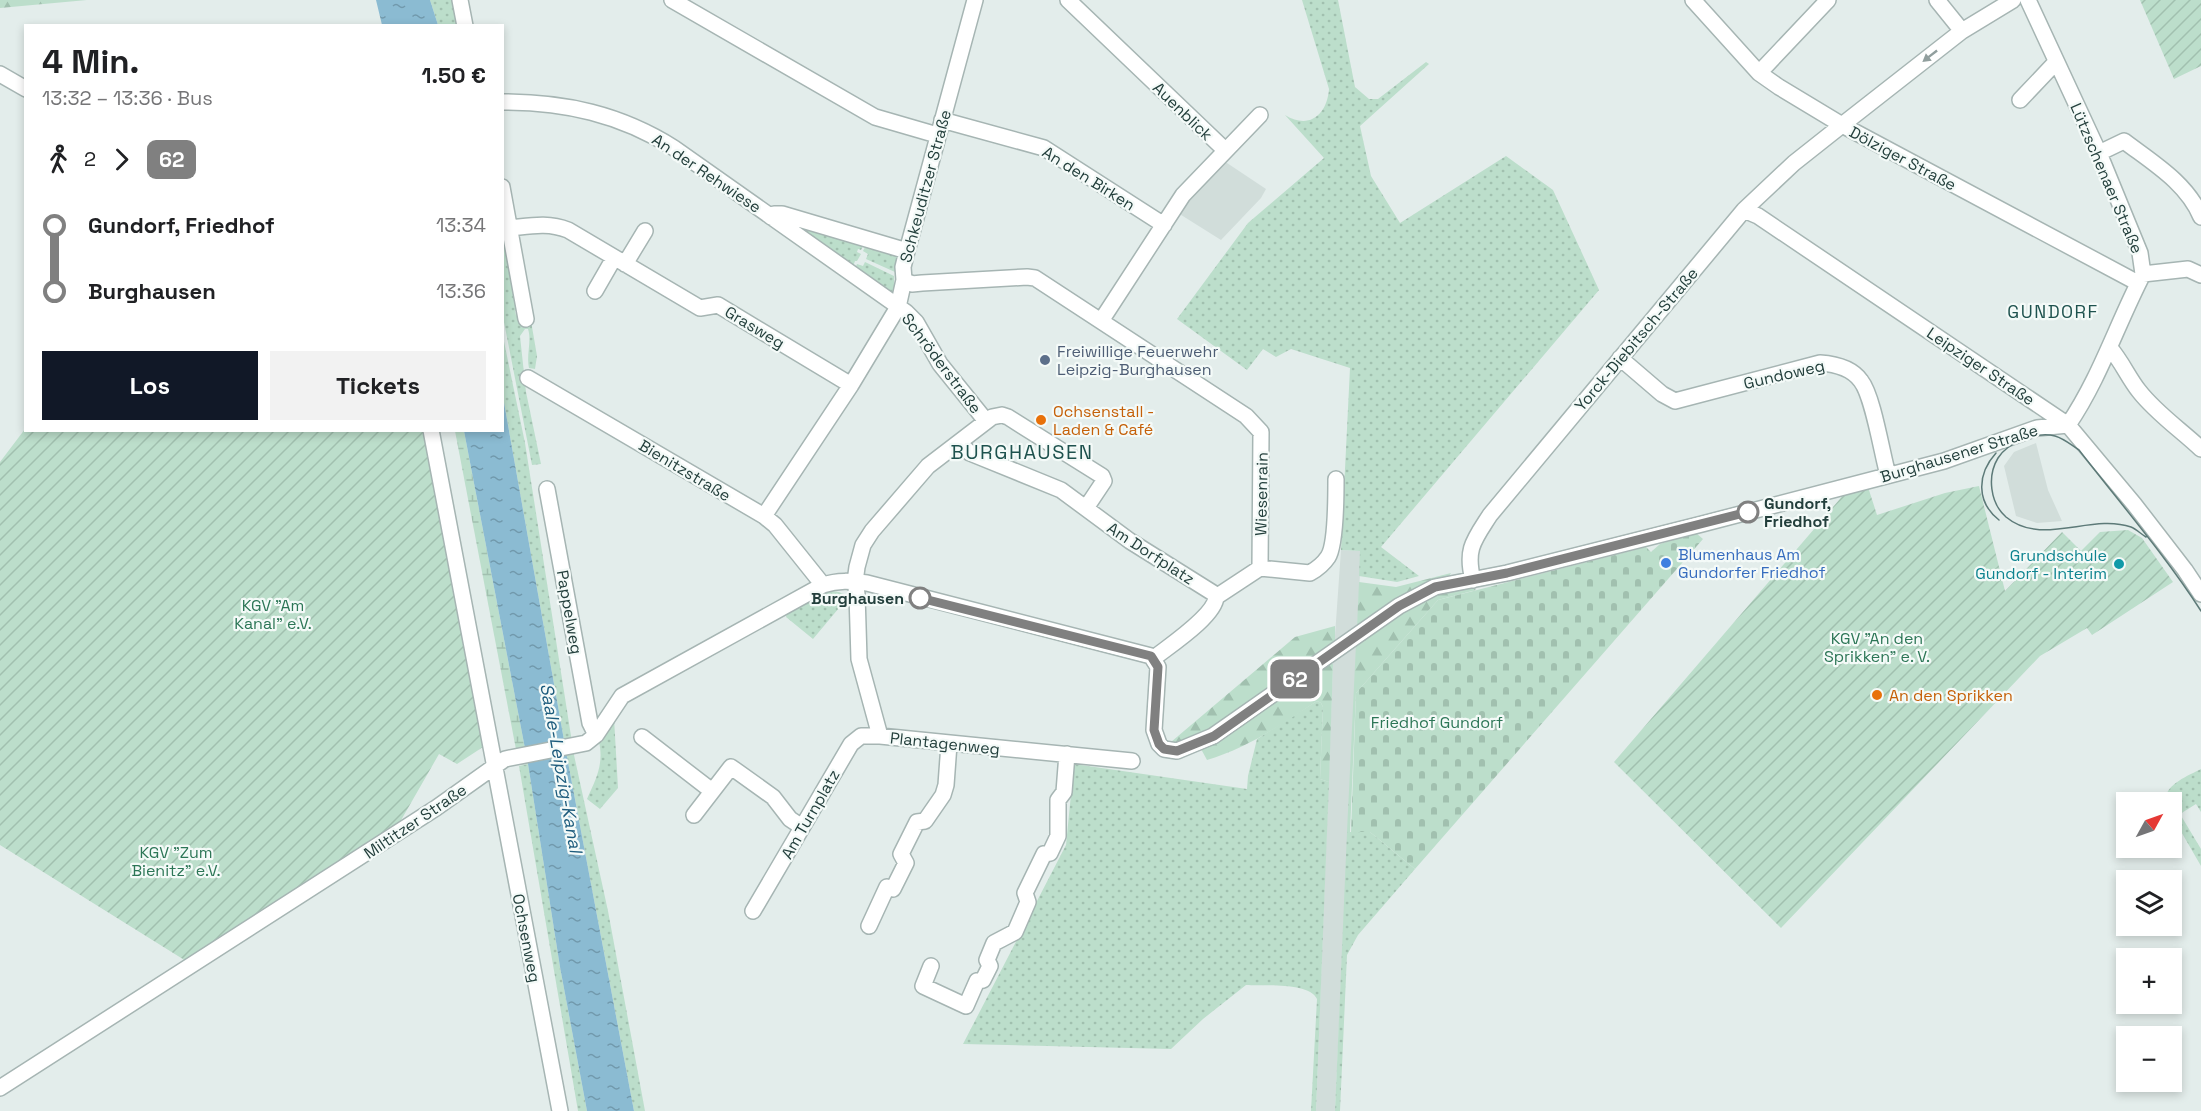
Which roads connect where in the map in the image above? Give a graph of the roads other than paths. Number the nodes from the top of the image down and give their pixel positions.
1 (460, 0) edge
2 (672, 0) edge
3 (975, 0) edge
4 (1068, 0) edge
5 (1693, 0) edge
6 (1828, 0) edge
7 (1938, 0) edge
8 (2013, 0) edge
9 (2028, 0) edge
10 (465, 24) edge
11 (1962, 31) junction
12 (2056, 62) junction
13 (1759, 73) junction
14 (0, 74) edge
15 (24, 88) edge
16 (2020, 100) dead end
17 (504, 102) edge
18 (1260, 115) dead end
19 (942, 120) junction
20 (1842, 125) junction
21 (937, 135) junction
22 (1225, 150) junction
23 (2099, 153) junction
24 (504, 197) edge
25 (1744, 210) junction
26 (771, 217) junction
27 (2201, 217) edge
28 (1164, 225) junction
29 (510, 228) junction
30 (645, 231) dead end
31 (907, 251) junction
32 (2201, 259) edge
33 (619, 261) junction
34 (2194, 272) edge
35 (2140, 278) junction
36 (904, 280) junction
37 (594, 291) dead end
38 (898, 306) junction
39 (526, 319) dead end
40 (1101, 321) junction
41 (2110, 348) junction
42 (1620, 358) junction
43 (528, 378) dead end
44 (851, 385) junction
45 (986, 422) junction
46 (2068, 425) junction
47 (431, 432) edge
48 (959, 443) junction
49 (2201, 449) edge
50 (1888, 475) junction
51 (1336, 479) dead end
52 (547, 489) dead end
53 (1086, 508) junction
54 (764, 516) junction
55 (1260, 568) junction
56 (1473, 579) junction
57 (855, 582) junction
58 (829, 583) junction
59 (2201, 594) edge
60 (1216, 597) junction
61 (1154, 658) junction
62 (596, 735) junction
63 (880, 736) junction
64 (642, 737) dead end
65 (949, 744) junction
66 (1067, 754) junction
67 (1132, 761) dead end
68 (494, 766) junction
69 (712, 791) junction
70 (694, 815) dead end
71 (802, 827) junction
72 (753, 911) dead end
73 (869, 926) dead end
74 (931, 966) dead end
75 (0, 1088) edge
76 (560, 1111) edge

1 - 10 street
2 - 21 street
3 - 19 street, Schkeuditzer Straße
4 - 22 street, Auenblick
5 - 13 street, Dölziger Straße
6 - 13 street
7 - 11 street
8 - 11 street, Yorck-Diebitsch-Straße
9 - 12 street, Lützschenaer Straße
11 -> 20 street, Yorck-Diebitsch-Straße
12 - 16 street
12 - 23 street, Lützschenaer Straße
13 - 20 street, Dölziger Straße
14 - 15 street
17 - 26 street, An der Rehwiese
18 - 22 street
19 - 21 street, Schkeuditzer Straße
19 - 28 street, An den Birken
20 - 25 street, Yorck-Diebitsch-Straße
20 - 35 street, Dölziger Straße
21 - 31 street, Schkeuditzer Straße
22 - 28 street, Auenblick
23 - 27 street
23 - 35 street, Lützschenaer Straße
24 - 29 street
25 - 42 street, Yorck-Diebitsch-Straße
25 - 46 street, Leipziger Straße
26 - 31 street
26 - 38 street, An der Rehwiese
28 - 40 street, Auenblick
29 - 33 street, Grasweg
29 - 39 street
30 - 33 street
31 - 36 street, Schkeuditzer Straße
32 - 34 street
33 - 37 street
33 - 44 street, Grasweg
34 - 35 street
35 - 41 street
36 - 38 street, Schkeuditzer Straße
36 - 40 street, Wiesenrain
38 - 44 street, Schkeuditzer Straße
38 - 45 street, Schröderstraße
40 - 55 street, Wiesenrain
41 - 46 street
41 - 49 street
42 - 50 street, Gundoweg
42 - 56 street, Yorck-Diebitsch-Straße
43 - 54 street, Bienitzstraße
44 - 54 street, Schkeuditzer Straße
45 - 48 street
45 - 53 street
46 - 50 street, Burghausener Straße
46 - 59 street, Leipziger Straße
47 - 68 street
48 - 53 street, Am Dorfplatz
48 - 57 street
50 - 56 street, Burghausener Straße
51 - 55 street
52 - 62 street, Pappelweg
53 - 60 street, Am Dorfplatz
54 - 58 street, Bienitzstraße
55 - 60 street
56 - 61 street, Burghausener Straße
57 - 58 street
57 - 61 street
57 - 63 street, Plantagenweg
58 - 62 street, Miltitzer Straße
60 - 61 street
62 - 68 street, Miltitzer Straße
63 - 65 street, Plantagenweg
63 - 71 street, Am Turnplatz
64 - 69 street
65 - 66 street, Plantagenweg
65 - 73 street
66 - 67 street, Plantagenweg
66 - 74 street
68 - 75 street, Miltitzer Straße
68 - 76 street, Ochsenweg
69 - 70 street
69 - 71 street
71 - 72 street, Am Turnplatz

